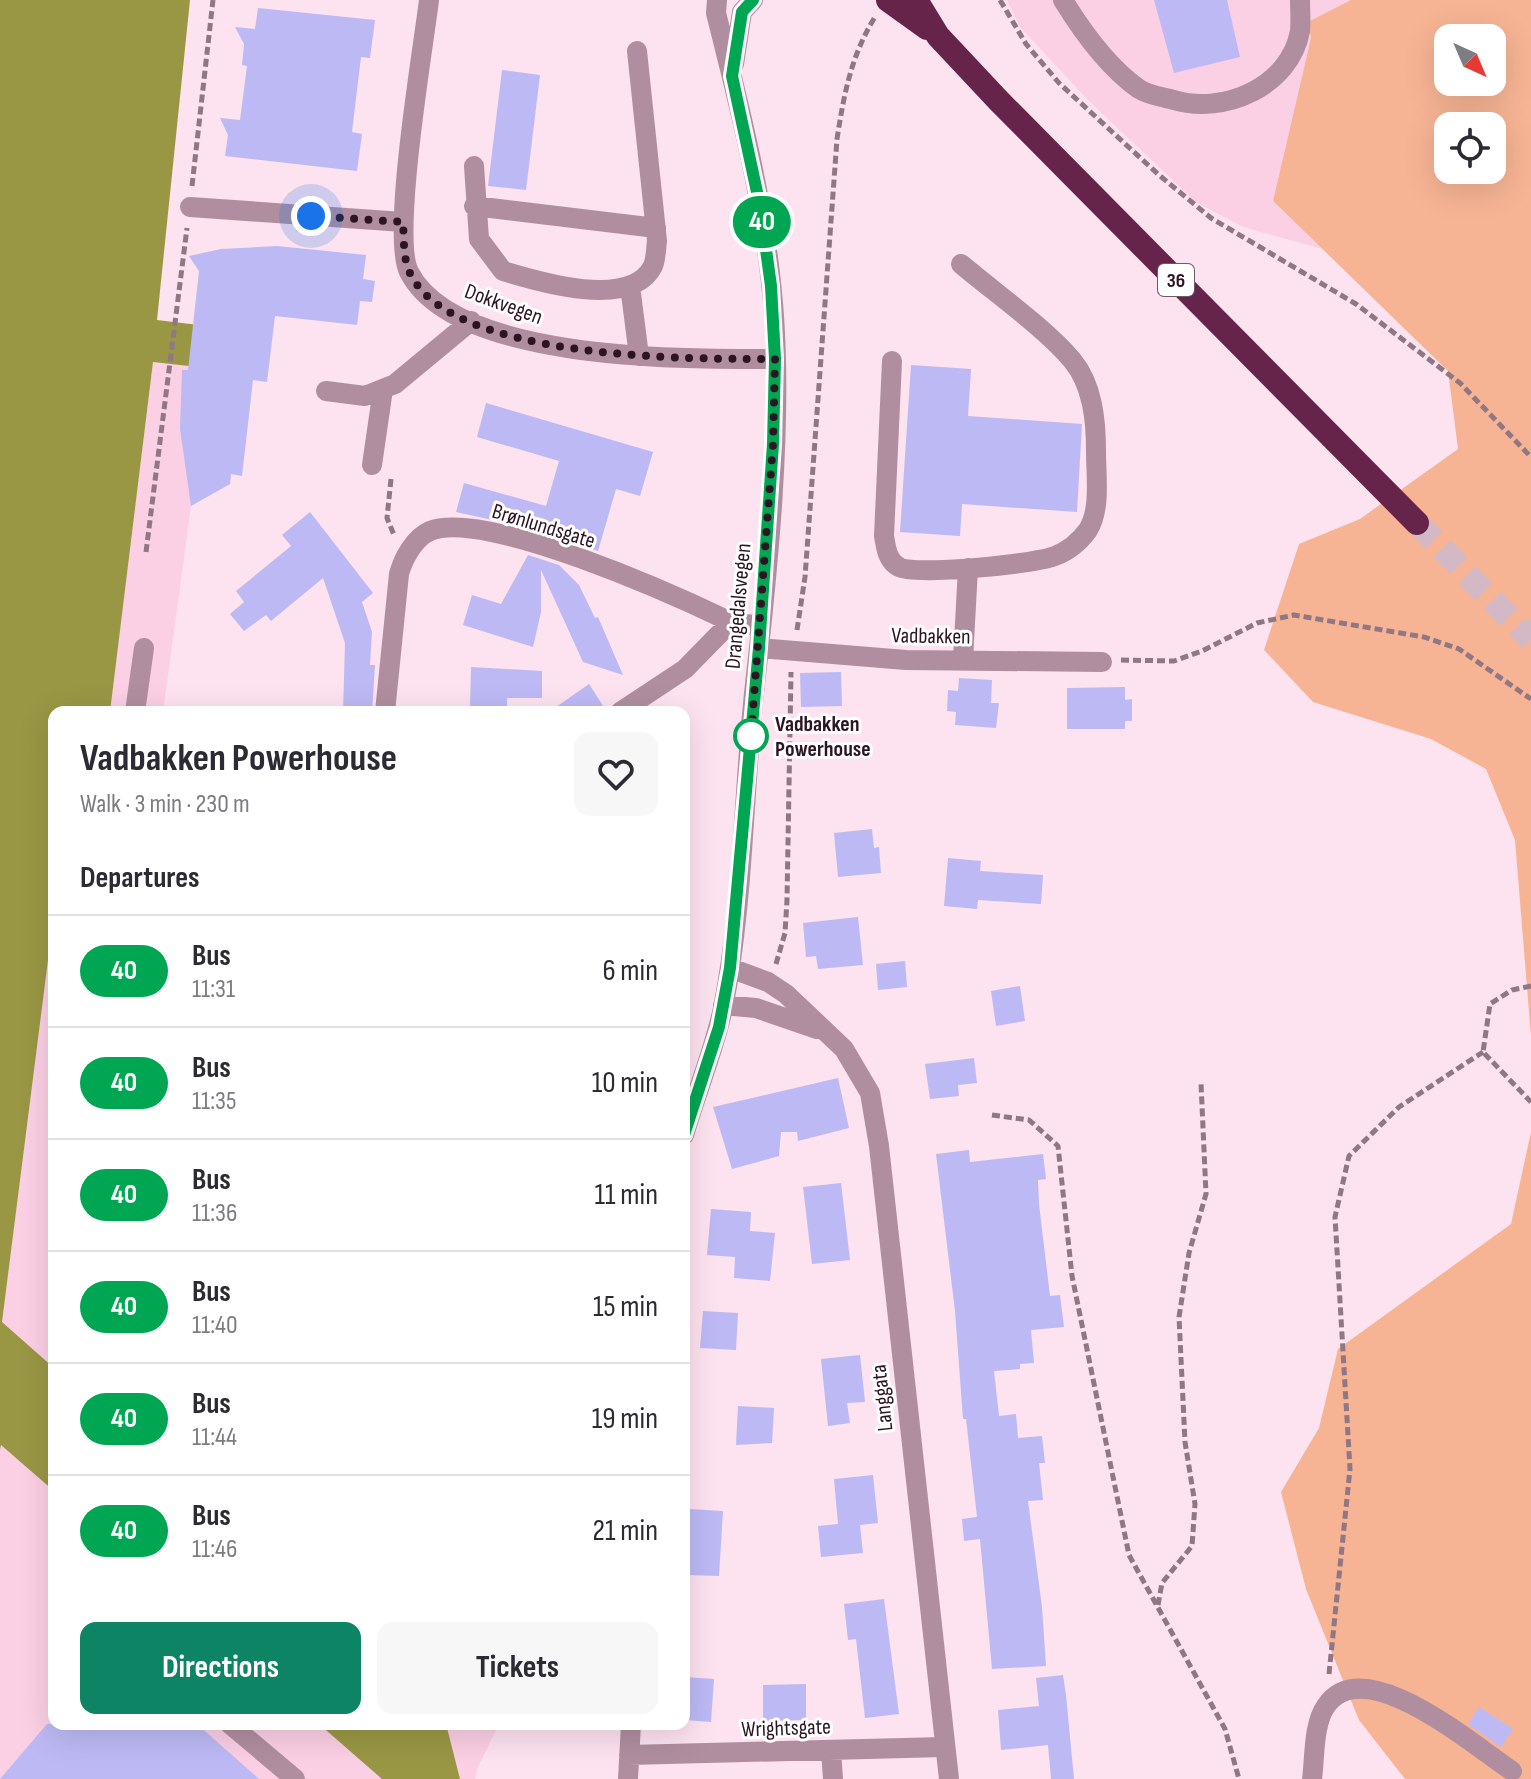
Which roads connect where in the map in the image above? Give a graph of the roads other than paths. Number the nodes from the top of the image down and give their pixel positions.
1 (429, 0) edge
2 (717, 0) edge
3 (753, 0) edge
4 (916, 0) edge
5 (1063, 0) edge
6 (1300, 0) edge
7 (884, 5) edge
8 (938, 36) junction
9 (637, 51) dead end
10 (732, 76) junction
11 (474, 166) dead end
12 (474, 206) junction
13 (190, 207) road end
14 (403, 222) junction
15 (656, 228) junction
16 (961, 264) dead end
17 (630, 286) junction
18 (471, 321) junction
19 (639, 356) junction
20 (775, 359) junction
21 (892, 361) dead end
22 (383, 389) junction
23 (326, 391) dead end
24 (372, 465) dead end
25 (1417, 523) tunnel mouth
26 (968, 568) junction
27 (731, 622) junction
28 (761, 626) junction
29 (144, 648) dead end
30 (759, 648) junction
31 (963, 660) junction
32 (1102, 662) road end
33 (136, 706) edge
34 (386, 706) edge
35 (629, 706) edge
36 (730, 968) junction
37 (723, 1005) junction
38 (821, 1030) junction
39 (690, 1098) edge
40 (237, 1730) edge
41 (631, 1730) edge
42 (944, 1747) junction
43 (831, 1750) junction
44 (629, 1755) junction
45 (1512, 1771) dead end
46 (295, 1779) edge
47 (628, 1779) edge
48 (833, 1779) edge
49 (949, 1779) edge
50 (1312, 1779) edge

1 - 14 street, Dokkvegen
2 - 10 street, Drangedalsvegen
3 - 10 street, Drangedalsvegen
4 - 8 highway, 36
5 - 6 street
7 - 8 highway, 36
8 - 25 highway, 36
9 - 15 street
10 - 20 street, Drangedalsvegen
11 - 12 street
12 - 15 street
12 - 17 street
13 - 14 street
14 - 18 street, Dokkvegen
15 - 17 street
16 - 26 street
17 - 19 street
18 - 19 street, Dokkvegen
18 - 22 street
19 - 20 street, Dokkvegen
20 - 28 street, Drangedalsvegen
21 - 26 street
22 - 23 street
22 - 24 street
26 - 31 street
27 - 28 street, Brønlundsgate
27 - 34 street, Brønlundsgate
27 - 35 street
28 - 30 street, Drangedalsvegen
29 - 33 street
30 - 31 street, Vadbakken
30 - 36 street, Drangedalsvegen
31 - 32 street, Vadbakken
36 - 37 street, Drangedalsvegen
36 - 38 street, Langgata
37 - 38 street, Langgata
37 - 39 street, Drangedalsvegen
38 - 42 street, Langgata
40 - 46 street
41 - 44 street
42 - 43 street, Wrightsgate
42 - 49 street, Langgata
43 - 44 street, Wrightsgate
43 - 48 street
44 - 47 street
45 - 50 street

